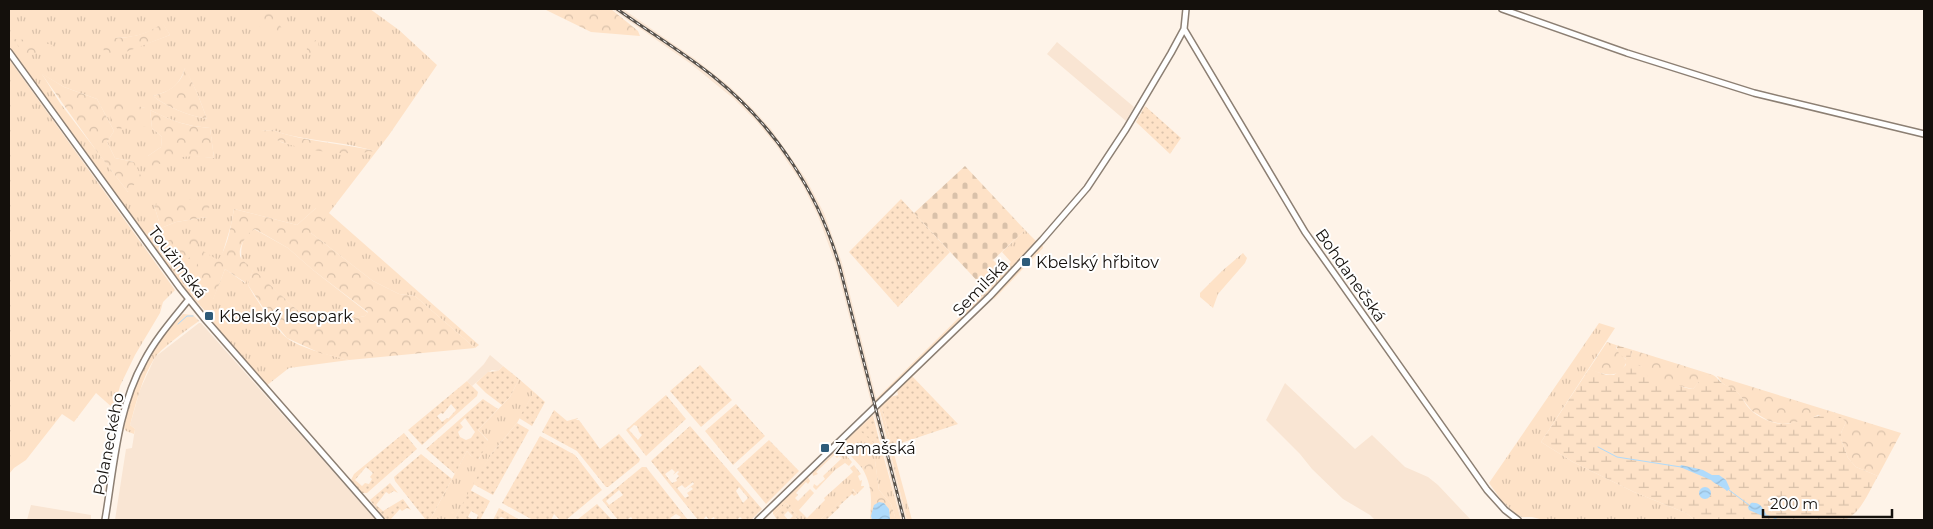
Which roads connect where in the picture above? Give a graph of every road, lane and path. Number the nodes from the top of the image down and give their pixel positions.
1 (1186, 9) edge
2 (1502, 9) edge
3 (1184, 29) junction
4 (9, 52) edge
5 (1924, 134) edge
6 (189, 299) junction
7 (106, 520) edge
8 (381, 520) edge
9 (758, 520) edge
10 (1518, 520) edge

1 - 3 street, Semilská
2 - 5 street
3 - 9 street, Semilská
3 - 10 street, Bohdanečská
4 - 6 street, Toužimská
6 - 7 street, Polaneckého
6 - 8 street, Toužimská

